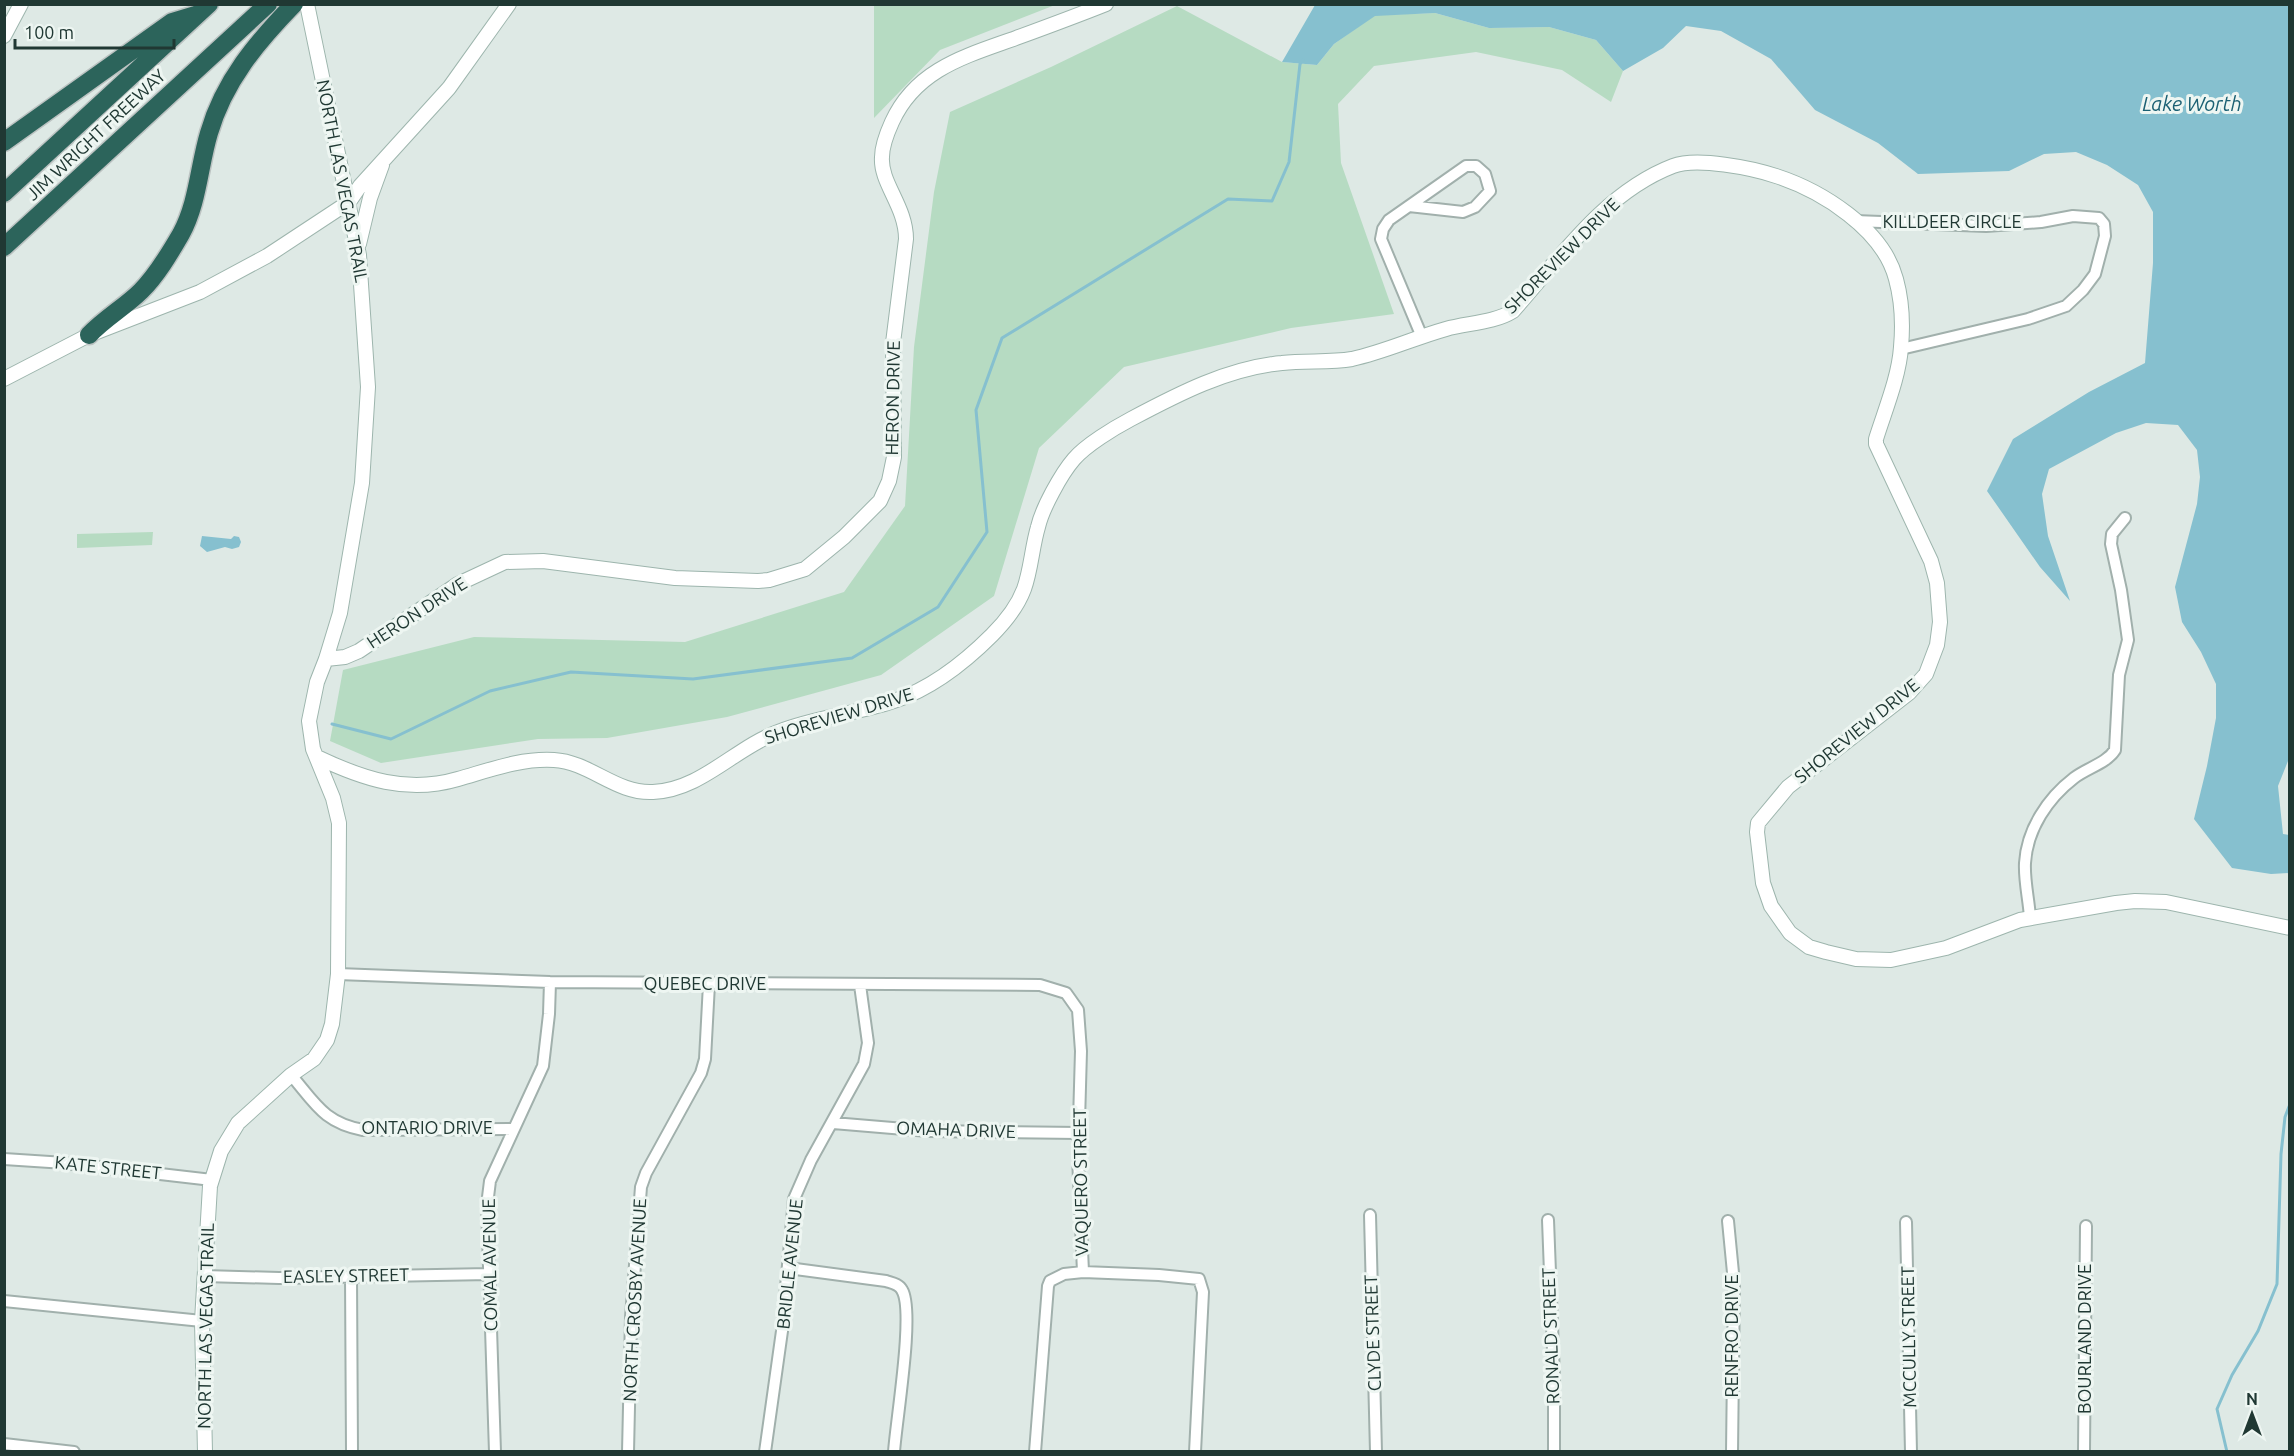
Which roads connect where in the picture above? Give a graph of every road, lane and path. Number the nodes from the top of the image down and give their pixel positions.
1 (21, 4) edge
2 (268, 4) edge
3 (294, 4) edge
4 (307, 4) edge
5 (509, 4) edge
6 (1106, 4) edge
7 (204, 9) edge
8 (4, 36) edge
9 (4, 142) edge
10 (384, 159) junction
11 (4, 193) edge
12 (349, 202) junction
13 (1409, 206) junction
14 (1856, 221) junction
15 (4, 247) edge
16 (358, 249) junction
17 (89, 335) junction
18 (1422, 337) junction
19 (1901, 349) junction
20 (4, 379) edge
21 (2125, 518) dead end
22 (326, 659) junction
23 (316, 757) junction
24 (2030, 918) junction
25 (2289, 928) edge
26 (338, 974) junction
27 (550, 982) junction
28 (709, 984) junction
29 (860, 985) junction
30 (1069, 997) joint
31 (291, 1075) junction
32 (833, 1123) junction
33 (513, 1129) junction
34 (1079, 1133) junction
35 (4, 1159) edge
36 (212, 1180) junction
37 (1370, 1215) dead end
38 (1548, 1220) dead end
39 (1728, 1221) dead end
40 (1906, 1222) dead end
41 (2086, 1226) dead end
42 (788, 1268) junction
43 (1083, 1272) junction
44 (489, 1274) junction
45 (204, 1276) junction
46 (351, 1276) junction
47 (4, 1300) edge
48 (202, 1321) junction
49 (4, 1444) edge
50 (74, 1452) edge
51 (205, 1452) edge
52 (352, 1452) edge
53 (495, 1452) edge
54 (628, 1452) edge
55 (765, 1452) edge
56 (894, 1452) edge
57 (1035, 1452) edge
58 (1195, 1452) edge
59 (1376, 1452) edge
60 (1554, 1452) edge
61 (1732, 1452) edge
62 (1911, 1452) edge
63 (2084, 1452) edge

1 - 8 street
2 - 15 highway, JIM WRIGHT FREEWAY
3 - 17 highway
4 - 12 street, NORTH LAS VEGAS TRAIL
5 - 10 street
6 - 22 street, HERON DRIVE
7 - 9 highway
7 - 11 highway, JIM WRIGHT FREEWAY
10 - 12 street
10 - 16 street
12 - 16 street, NORTH LAS VEGAS TRAIL
12 - 17 street
13 - 13 street
13 - 18 street
14 - 18 street, SHOREVIEW DRIVE
14 - 19 street, SHOREVIEW DRIVE
14 - 19 street, KILLDEER CIRCLE
16 - 22 street, NORTH LAS VEGAS TRAIL
17 - 20 street
18 - 23 street, SHOREVIEW DRIVE
19 - 24 street, SHOREVIEW DRIVE
21 - 24 street
22 - 23 street, NORTH LAS VEGAS TRAIL
23 - 26 street, NORTH LAS VEGAS TRAIL
24 - 25 street, SHOREVIEW DRIVE
26 - 27 street, QUEBEC DRIVE
26 - 31 street, NORTH LAS VEGAS TRAIL
27 - 28 street, QUEBEC DRIVE
27 - 33 street, COMAL AVENUE
28 - 29 street, QUEBEC DRIVE
28 - 54 street, NORTH CROSBY AVENUE
29 - 30 street, QUEBEC DRIVE
29 - 32 street, BRIDLE AVENUE
30 - 34 street, VAQUERO STREET
31 - 33 street, ONTARIO DRIVE
31 - 36 street, NORTH LAS VEGAS TRAIL
32 - 34 street, OMAHA DRIVE
32 - 42 street, BRIDLE AVENUE
33 - 44 street, COMAL AVENUE
34 - 43 street, VAQUERO STREET
35 - 36 street, KATE STREET
36 - 45 street, NORTH LAS VEGAS TRAIL
37 - 59 street, CLYDE STREET
38 - 60 street, RONALD STREET
39 - 61 street, RENFRO DRIVE
40 - 62 street, MCCULLY STREET
41 - 63 street, BOURLAND DRIVE
42 - 55 street, BRIDLE AVENUE
42 - 56 street
43 - 57 street, VAQUERO STREET
43 - 58 street
44 - 46 street, EASLEY STREET
44 - 53 street, COMAL AVENUE
45 - 46 street, EASLEY STREET
45 - 48 street, NORTH LAS VEGAS TRAIL
46 - 52 street
47 - 48 street
48 - 51 street, NORTH LAS VEGAS TRAIL
49 - 50 street

